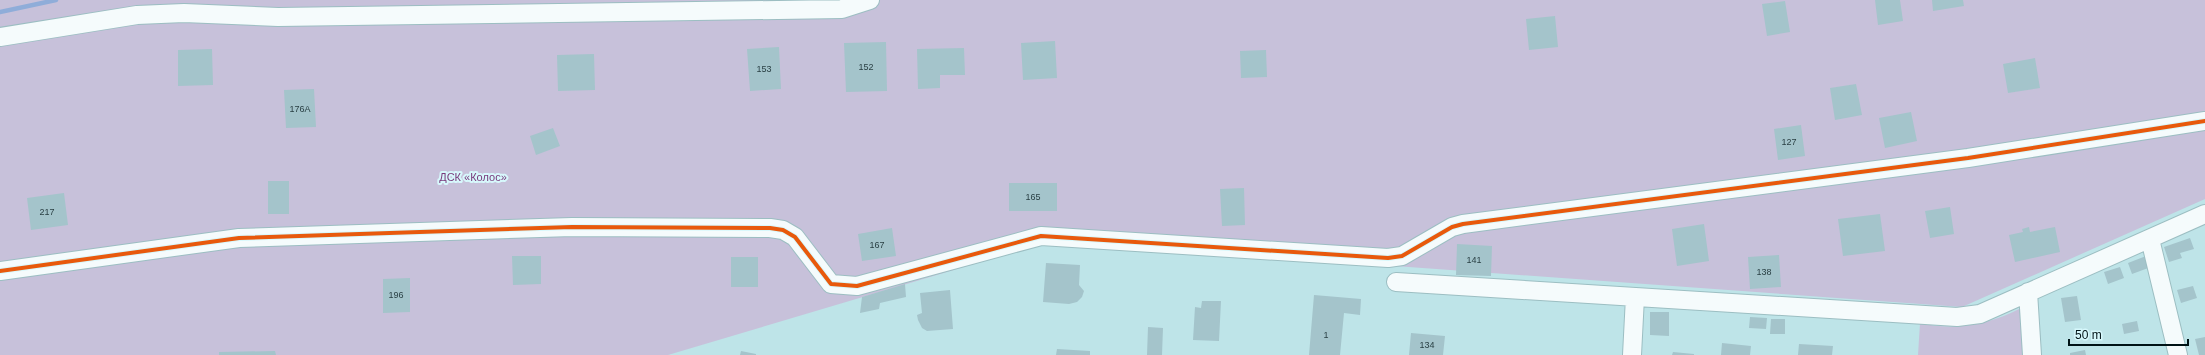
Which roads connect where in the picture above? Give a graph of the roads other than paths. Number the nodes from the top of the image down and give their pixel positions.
1 (870, 0) edge
2 (0, 37) edge
3 (2205, 121) edge
4 (2205, 214) edge
5 (2150, 239) junction
6 (0, 271) edge
7 (1396, 282) dead end
8 (2028, 292) junction
9 (1635, 297) junction
10 (1632, 355) edge
11 (2032, 355) edge
12 (2178, 355) edge

1 - 2 street
3 - 6 street
4 - 5 street
5 - 8 street
5 - 12 street
7 - 9 street
8 - 9 street
8 - 11 street
9 - 10 street

